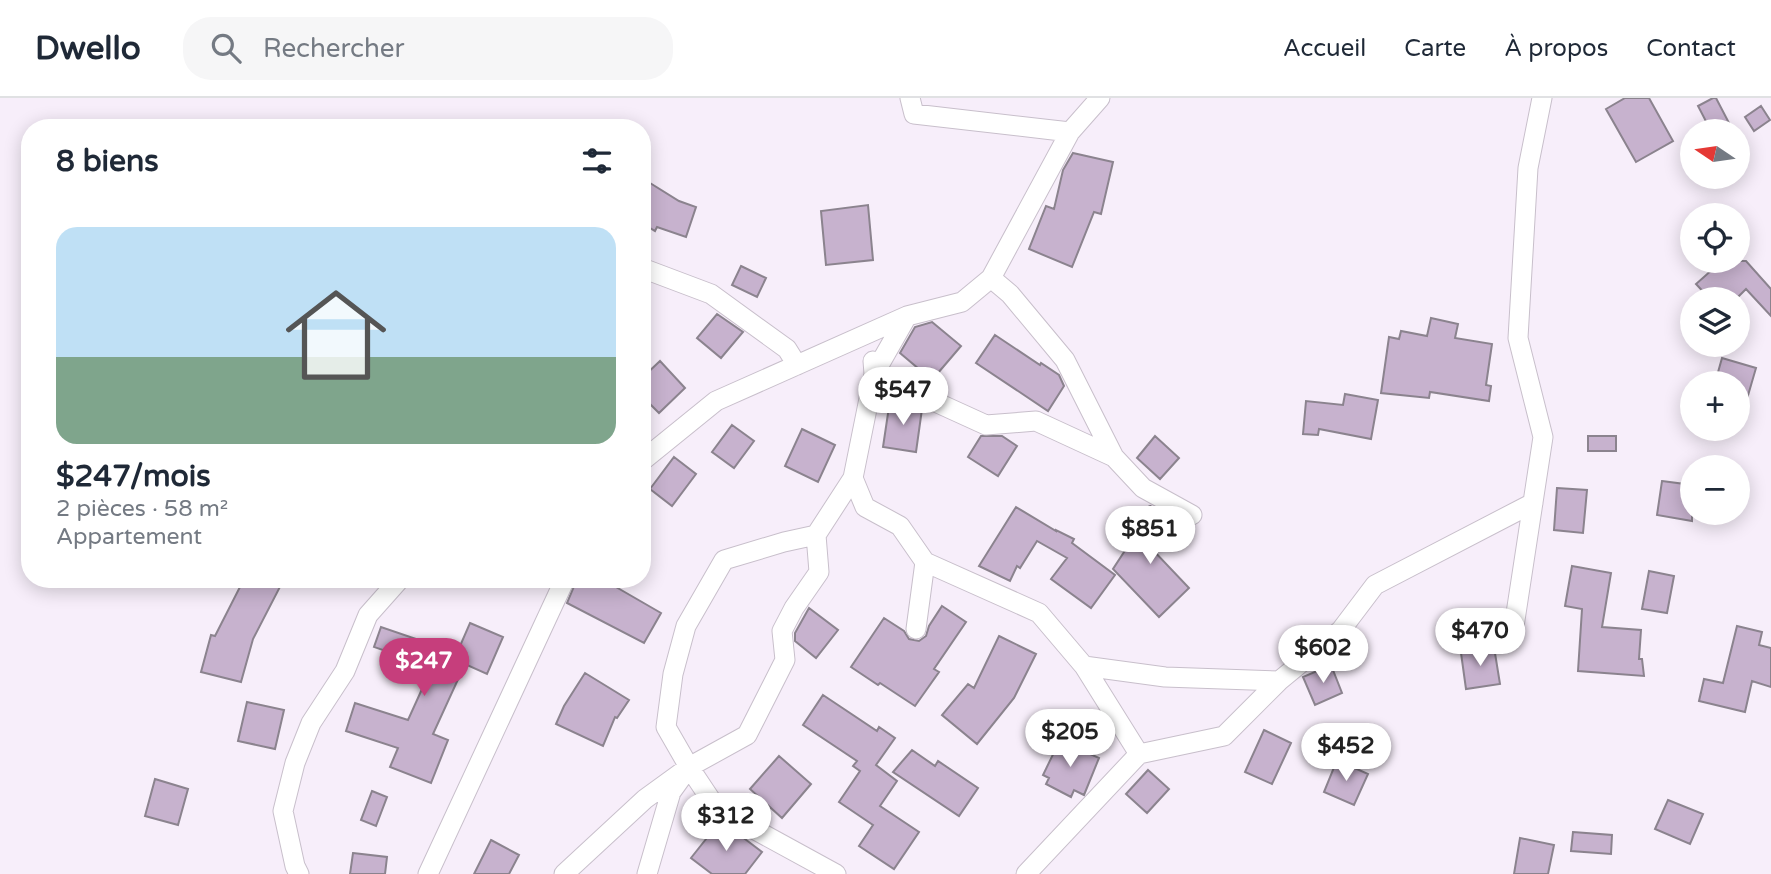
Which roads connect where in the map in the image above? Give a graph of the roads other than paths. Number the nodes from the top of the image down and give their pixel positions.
1 (910, 98) edge
2 (1100, 98) edge
3 (1542, 98) edge
4 (1070, 132) junction
5 (651, 272) edge
6 (991, 278) junction
7 (907, 316) junction
8 (872, 332) junction
9 (797, 365) junction
10 (874, 373) junction
11 (651, 454) edge
12 (1114, 457) junction
13 (853, 478) junction
14 (1532, 503) junction
15 (1192, 515) dead end
16 (816, 535) junction
17 (925, 562) junction
18 (392, 588) edge
19 (561, 588) edge
20 (916, 629) dead end
21 (1513, 632) dead end
22 (1084, 666) junction
23 (1279, 681) junction
24 (1139, 754) junction
25 (688, 767) junction
26 (299, 874) edge
27 (428, 874) edge
28 (564, 874) edge
29 (647, 874) edge
30 (836, 874) edge
31 (1026, 874) edge

1 - 4 street
2 - 4 street
3 - 14 street
4 - 6 street
5 - 9 street
6 - 7 street
6 - 12 street
7 - 8 street
7 - 10 street
8 - 9 street
8 - 10 street
9 - 11 street
10 - 12 street
10 - 13 street
12 - 15 street
13 - 16 street
13 - 17 street
14 - 21 street
14 - 23 street
16 - 25 street
16 - 25 street
17 - 20 street
17 - 22 street
18 - 26 street
19 - 27 street
22 - 23 street
22 - 24 street
23 - 24 street
24 - 31 street
25 - 28 street
25 - 29 street
25 - 30 street

